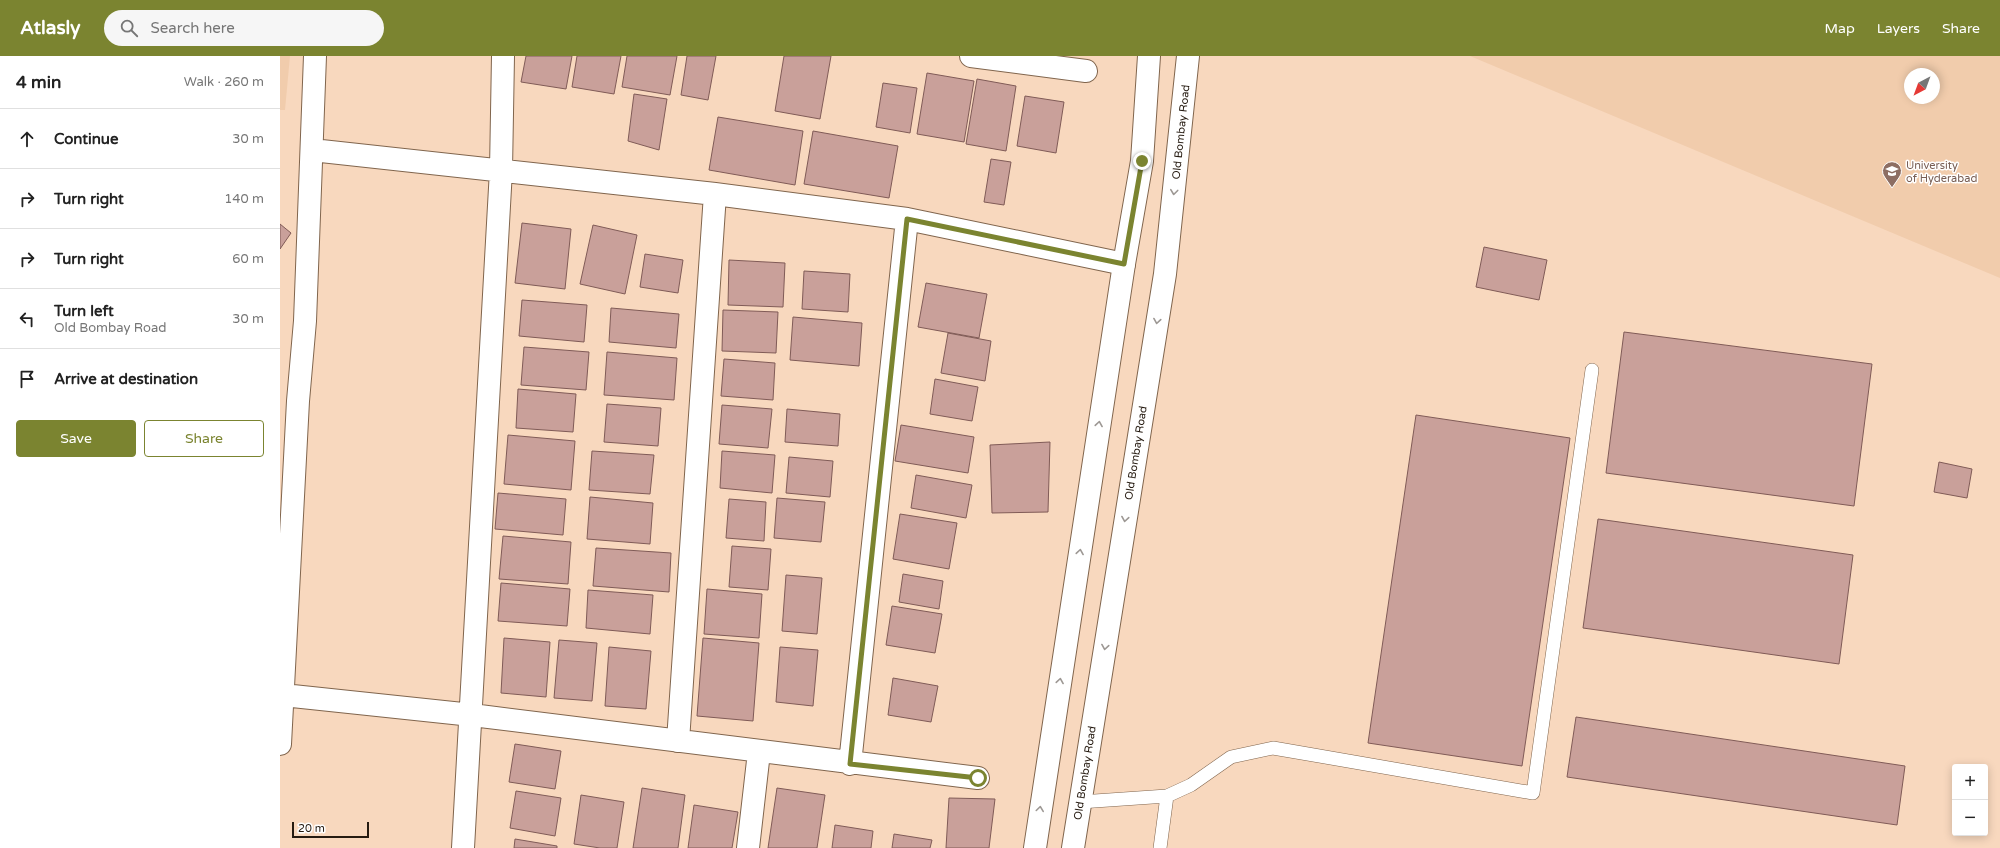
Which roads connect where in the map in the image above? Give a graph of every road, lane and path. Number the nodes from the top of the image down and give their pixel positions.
1 (315, 56) edge
2 (503, 56) edge
3 (971, 56) edge
4 (1149, 56) edge
5 (1188, 56) edge
6 (1086, 71) dead end
7 (312, 150) junction
8 (501, 170) junction
9 (715, 194) junction
10 (907, 219) junction
11 (1124, 264) junction
12 (1592, 370) dead end
13 (283, 695) junction
14 (472, 715) junction
15 (280, 737) edge
16 (678, 741) junction
17 (760, 752) junction
18 (850, 764) junction
19 (978, 778) dead end
20 (1167, 796) junction
21 (1080, 802) junction
22 (463, 848) edge
23 (748, 848) edge
24 (1035, 848) edge
25 (1073, 848) edge
26 (1160, 848) edge

1 - 7 street
2 - 8 street
3 - 6 street
4 - 11 street
5 -> 21 street, Old Bombay Road
7 - 8 street
7 - 13 street
8 - 9 street
8 - 14 street
9 - 10 street
9 - 16 street
10 - 11 street
10 - 18 street
24 -> 11 street
12 - 20 lane
13 - 14 street
13 - 15 street
14 - 16 street
14 - 22 street
16 - 17 street
17 - 18 street
17 - 23 street
18 - 19 street
20 - 21 lane
20 - 26 lane
21 - 25 street, Old Bombay Road

